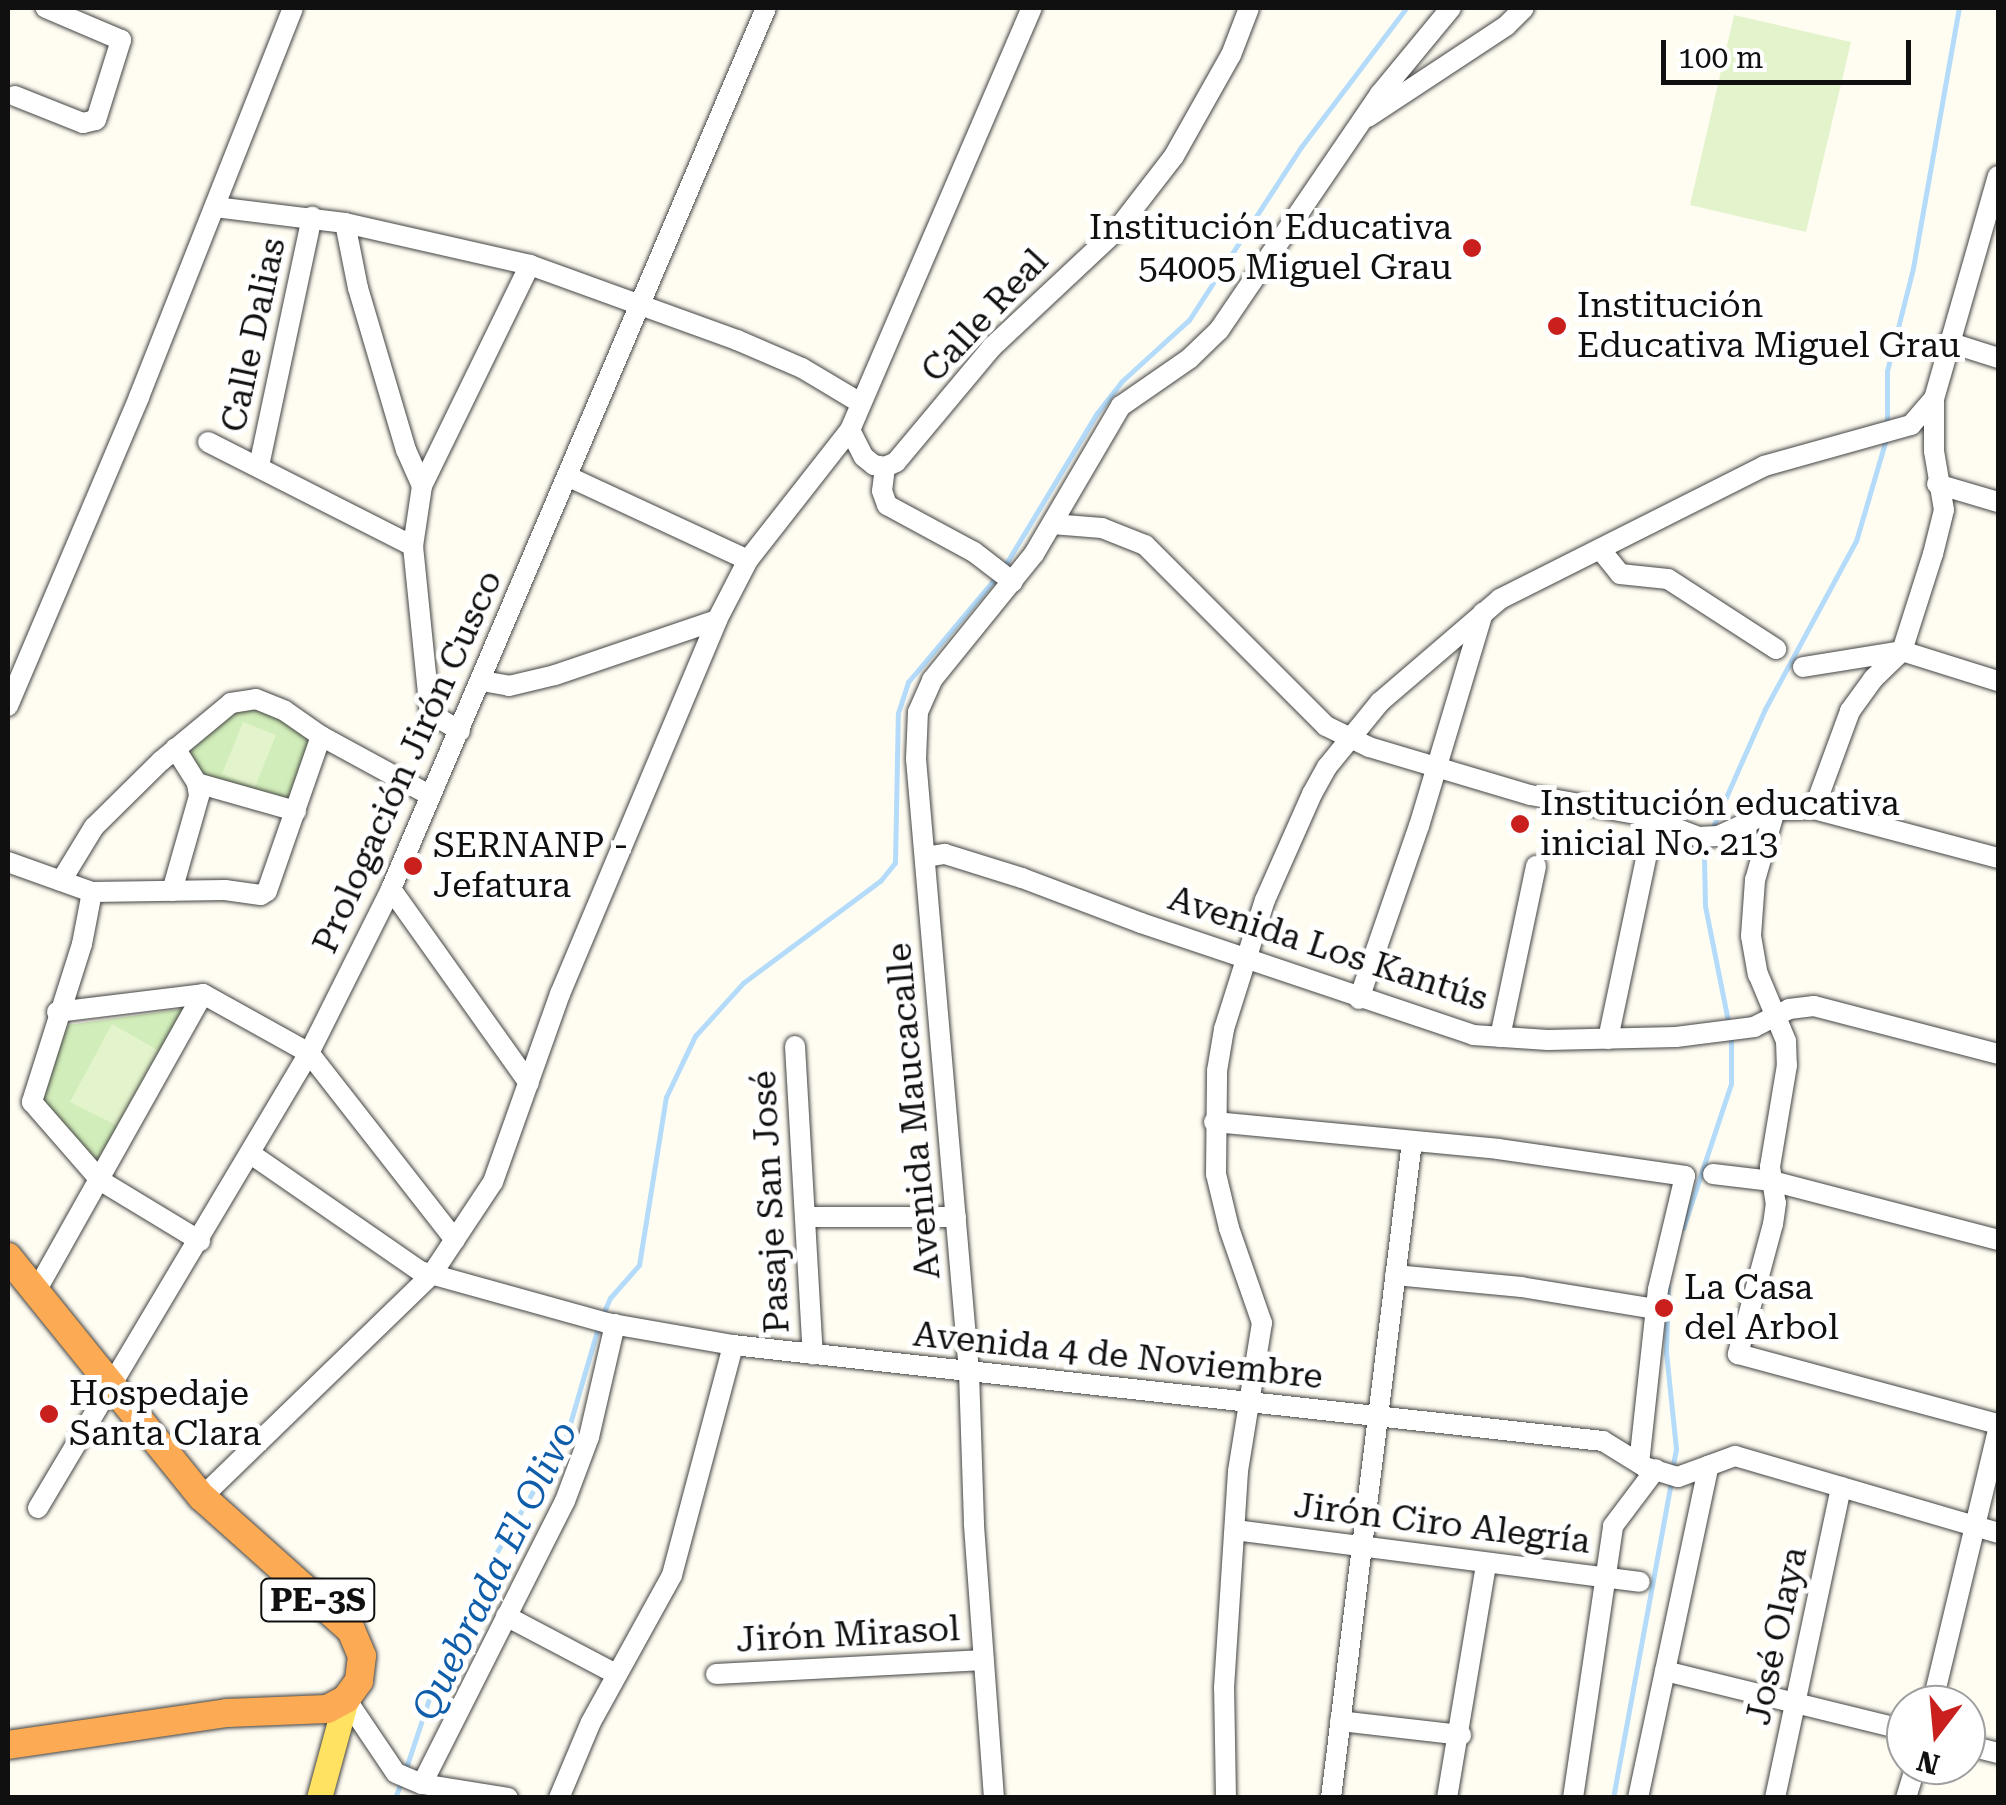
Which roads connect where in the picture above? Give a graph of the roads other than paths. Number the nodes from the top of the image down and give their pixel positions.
1 (46, 8) edge
2 (293, 8) edge
3 (766, 8) edge
4 (1032, 8) edge
5 (1250, 8) edge
6 (1451, 8) edge
7 (1524, 8) edge
8 (14, 96) dead end
9 (1367, 118) junction
10 (1998, 176) edge
11 (215, 207) junction
12 (312, 217) junction
13 (345, 223) junction
14 (530, 265) junction
15 (642, 306) junction
16 (1948, 342) junction
17 (1998, 358) edge
18 (1934, 399) junction
19 (859, 402) junction
20 (850, 430) junction
21 (208, 442) dead end
22 (259, 466) junction
23 (885, 467) junction
24 (569, 478) junction
25 (1937, 484) junction
26 (422, 486) junction
27 (1998, 502) edge
28 (1052, 524) junction
29 (413, 546) junction
30 (1600, 549) junction
31 (748, 560) junction
32 (1004, 575) junction
33 (1483, 612) junction
34 (717, 620) junction
35 (1776, 649) dead end
36 (1902, 651) junction
37 (1804, 667) dead end
38 (1998, 681) edge
39 (482, 682) junction
40 (8, 706) edge
41 (460, 732) junction
42 (321, 736) junction
43 (1348, 739) junction
44 (176, 748) junction
45 (1435, 767) junction
46 (196, 783) junction
47 (432, 796) junction
48 (1814, 809) junction
49 (1775, 810) junction
50 (296, 811) junction
51 (1654, 821) junction
52 (925, 857) junction
53 (1998, 858) edge
54 (8, 862) edge
55 (1536, 866) dead end
56 (61, 881) junction
57 (391, 889) junction
58 (172, 891) junction
59 (92, 892) junction
60 (1246, 958) junction
61 (203, 994) junction
62 (1359, 999) junction
63 (57, 1012) junction
64 (1775, 1016) junction
65 (1500, 1037) junction
66 (1608, 1038) junction
67 (795, 1046) dead end
68 (309, 1053) junction
69 (1998, 1054) edge
70 (528, 1083) junction
71 (1214, 1122) junction
72 (1412, 1141) junction
73 (251, 1154) junction
74 (1713, 1174) dead end
75 (101, 1181) junction
76 (1772, 1181) junction
77 (805, 1216) junction
78 (956, 1216) junction
79 (456, 1240) junction
80 (1998, 1240) edge
81 (200, 1241) junction
82 (10, 1268) edge
83 (432, 1274) junction
84 (1396, 1275) junction
85 (34, 1295) junction
86 (1656, 1310) junction
87 (603, 1321) junction
88 (733, 1345) junction
89 (813, 1354) junction
90 (968, 1372) junction
91 (112, 1388) junction
92 (1247, 1404) junction
93 (1378, 1418) junction
94 (1998, 1424) edge
95 (1998, 1431) edge
96 (1709, 1464) junction
97 (1658, 1470) junction
98 (1841, 1487) junction
99 (202, 1497) junction
100 (38, 1508) dead end
101 (1974, 1525) junction
102 (1236, 1530) junction
103 (1998, 1533) edge
104 (1362, 1548) junction
105 (1486, 1565) junction
106 (1604, 1577) junction
107 (1640, 1582) dead end
108 (506, 1616) junction
109 (984, 1660) junction
110 (1665, 1671) junction
111 (616, 1674) junction
112 (716, 1674) dead end
113 (1937, 1685) edge
114 (346, 1699) junction
115 (1798, 1701) junction
116 (1340, 1721) junction
117 (1886, 1725) edge
118 (1460, 1736) junction
119 (8, 1745) edge
120 (410, 1779) junction
121 (319, 1798) edge
122 (508, 1798) edge
123 (559, 1798) edge
124 (994, 1798) edge
125 (1226, 1798) edge
126 (1331, 1798) edge
127 (1447, 1798) edge
128 (1573, 1798) edge
129 (1638, 1798) edge
130 (1776, 1798) edge

1 - 8 street
2 - 11 street
3 - 15 street, Prologación Jirón Cusco
4 - 19 street
5 - 23 street, Calle Real
6 - 9 street, Avenida Maucacalle
7 - 9 street
9 - 28 street, Avenida Maucacalle
10 - 16 street
11 - 12 street
11 - 40 street
12 - 13 street
12 - 22 street, Calle Dalias
13 - 14 street
13 - 26 street
14 - 15 street
14 - 26 street
15 - 19 street
15 - 24 street, Prologación Jirón Cusco
16 - 17 street
16 - 18 street
18 - 25 street
18 - 30 street
19 - 20 street
20 - 23 street
20 - 31 street
21 - 22 street
22 - 29 street
23 - 32 street
24 - 31 street
24 - 39 street, Prologación Jirón Cusco
25 - 27 street
25 - 36 street
26 - 29 street
28 - 32 street, Avenida Maucacalle
28 - 43 street
29 - 41 street
30 - 33 street
30 - 35 street
31 - 34 street
32 - 52 street, Avenida Maucacalle
33 - 43 street
33 - 45 street
34 - 39 street
34 - 70 street
36 - 37 street
36 - 38 street
36 - 48 street
39 - 41 street, Prologación Jirón Cusco
41 - 47 street, Prologación Jirón Cusco
42 - 44 street
42 - 47 street
42 - 50 street
43 - 45 street
43 - 60 street
44 - 46 street
44 - 56 street
45 - 51 street
45 - 62 street
46 - 50 street
46 - 58 street
47 - 57 street, Prologación Jirón Cusco
48 - 49 street
48 - 53 street
49 - 51 street
49 - 64 street
50 - 58 street
51 - 66 street
52 - 60 street, Avenida Los Kantús
52 - 78 street, Avenida Maucacalle
54 - 56 street
55 - 65 street
56 - 59 street
57 - 68 street, Prologación Jirón Cusco
57 - 70 street
58 - 59 street
59 - 63 street
60 - 62 street, Avenida Los Kantús
60 - 71 street
61 - 63 street
61 - 68 street
61 - 75 street
62 - 65 street, Avenida Los Kantús
63 - 75 street
64 - 66 street, Avenida Los Kantús
64 - 69 street
64 - 76 street
65 - 66 street, Avenida Los Kantús
67 - 77 street, Pasaje San José
68 - 73 street, Prologación Jirón Cusco
68 - 79 street
70 - 79 street
71 - 72 street
71 - 92 street
72 - 84 street
72 - 86 street
73 - 81 street, Prologación Jirón Cusco
73 - 83 street, Avenida 4 de Noviembre
74 - 76 street
75 - 81 street
75 - 85 street
76 - 80 street
76 - 94 street
77 - 78 street
77 - 89 street, Pasaje San José
78 - 90 street, Avenida Maucacalle
79 - 83 street
81 - 91 street, Prologación Jirón Cusco
82 - 85 highway, PE-3S
83 - 87 street, Avenida 4 de Noviembre
83 - 99 street
84 - 86 street
84 - 93 street
85 - 91 highway, PE-3S
86 - 97 street
87 - 88 street, Avenida 4 de Noviembre
87 - 108 street
88 - 89 street, Avenida 4 de Noviembre
88 - 111 street
89 - 90 street, Avenida 4 de Noviembre
90 - 92 street, Avenida 4 de Noviembre
90 - 109 street, Avenida Maucacalle
91 - 99 highway, PE-3S
91 - 100 street, Prologación Jirón Cusco
92 - 93 street, Avenida 4 de Noviembre
92 - 102 street
93 - 97 street, Avenida 4 de Noviembre
93 - 104 street
95 - 101 street
96 - 97 street
96 - 98 street
96 - 110 street
97 - 106 street
98 - 101 street
98 - 115 street, José Olaya
99 - 114 highway, PE-3S
101 - 103 street
101 - 113 street
102 - 104 street, Jirón Ciro Alegría
102 - 125 street
104 - 105 street, Jirón Ciro Alegría
104 - 116 street
105 - 106 street, Jirón Ciro Alegría
105 - 118 street
106 - 107 street, Jirón Ciro Alegría
106 - 128 street
108 - 111 street
108 - 120 street
109 - 112 street, Jirón Mirasol
109 - 124 street, Avenida Maucacalle
110 - 115 street
110 - 129 street
111 - 123 street
114 - 119 highway
114 - 120 street
114 - 121 main road
115 - 117 street
115 - 130 street, José Olaya
116 - 118 street
116 - 126 street
118 - 127 street
120 - 122 street

